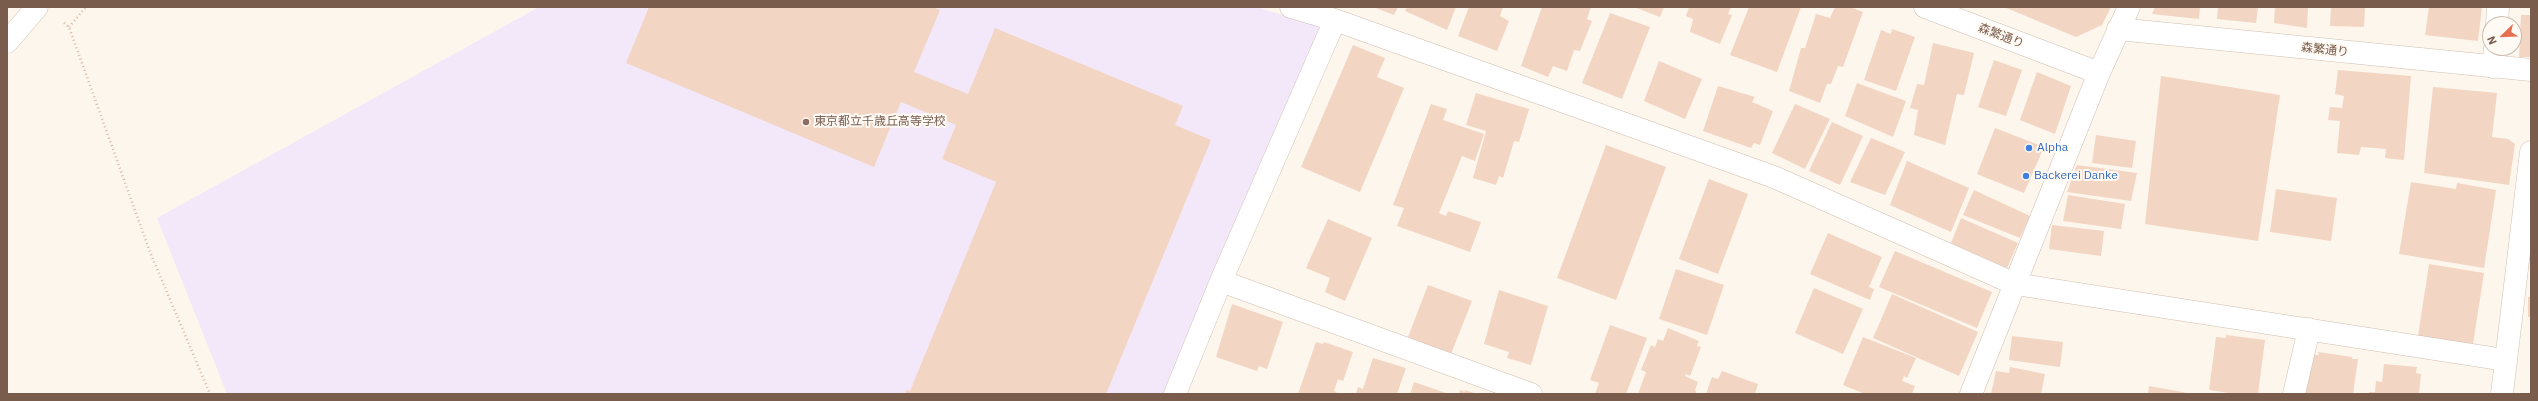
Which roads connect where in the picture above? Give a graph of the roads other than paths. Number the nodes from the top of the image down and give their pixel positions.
1 (37, 7) edge
2 (1291, 7) edge
3 (1925, 7) edge
4 (2129, 7) edge
5 (1335, 20) junction
6 (2118, 29) junction
7 (7, 42) edge
8 (2494, 57) edge
9 (2531, 70) edge
10 (2099, 73) junction
11 (2531, 152) edge
12 (1221, 281) junction
13 (2015, 284) junction
14 (2309, 329) junction
15 (2505, 360) junction
16 (1175, 394) edge
17 (1531, 394) edge
18 (1971, 394) edge
19 (2294, 394) edge
20 (2502, 394) edge

1 - 7 street
2 - 5 street
3 - 10 street, 森繁通り
4 - 6 street
5 - 12 street
5 - 13 street
6 - 8 street, 森繁通り
6 - 10 street
8 - 9 street, 森繁通り
10 - 13 street
11 - 15 street
12 - 16 street
12 - 17 street
13 - 14 street
13 - 18 street
14 - 15 street
14 - 19 street
15 - 20 street

